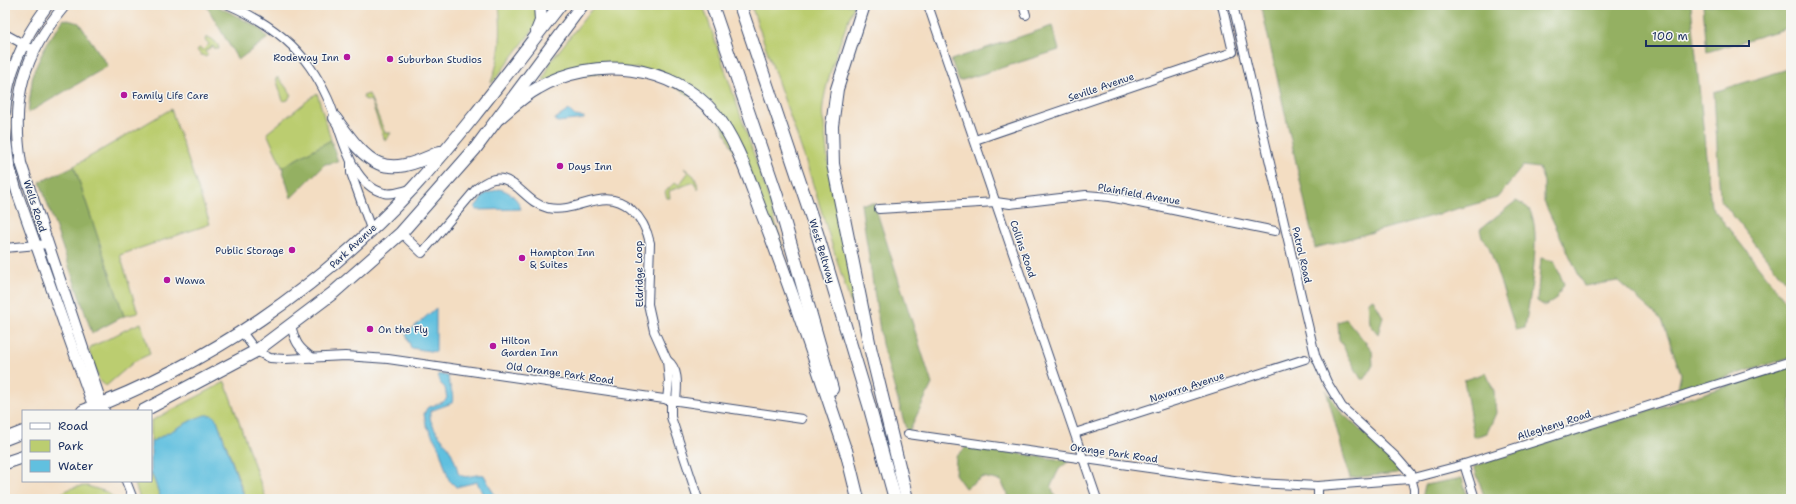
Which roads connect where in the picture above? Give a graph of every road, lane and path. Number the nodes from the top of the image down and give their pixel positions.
1 (48, 5) edge
2 (65, 5) edge
3 (229, 5) edge
4 (540, 5) edge
5 (560, 5) edge
6 (582, 5) edge
7 (712, 5) edge
8 (740, 5) edge
9 (864, 5) edge
10 (928, 5) edge
11 (1023, 5) edge
12 (1222, 5) edge
13 (1234, 5) edge
14 (1026, 15) dead end
15 (5, 34) edge
16 (534, 40) junction
17 (22, 43) junction
18 (34, 50) junction
19 (5, 112) edge
20 (335, 118) junction
21 (499, 118) junction
22 (5, 132) edge
23 (975, 140) junction
24 (445, 150) junction
25 (351, 162) junction
26 (411, 189) junction
27 (428, 202) junction
28 (996, 202) junction
29 (879, 209) dead end
30 (371, 229) junction
31 (1275, 231) dead end
32 (400, 233) junction
33 (48, 244) junction
34 (36, 246) junction
35 (5, 248) edge
36 (291, 325) junction
37 (242, 332) junction
38 (256, 351) junction
39 (314, 358) junction
40 (1305, 359) dead end
41 (1791, 361) edge
42 (672, 400) junction
43 (96, 409) edge
44 (145, 410) edge
45 (802, 419) dead end
46 (22, 432) edge
47 (1075, 433) junction
48 (908, 434) dead end
49 (5, 439) edge
50 (22, 457) edge
51 (848, 458) junction
52 (1083, 459) junction
53 (5, 463) edge
54 (1464, 464) junction
55 (1412, 478) junction
56 (126, 482) edge
57 (1318, 486) junction
58 (133, 499) edge
59 (698, 499) edge
60 (858, 499) edge
61 (895, 499) edge
62 (906, 499) edge
63 (1097, 499) edge
64 (1318, 499) edge
65 (1414, 499) edge
66 (1475, 499) edge

1 - 17 main road
2 - 18 main road, Wells Road
3 - 20 street
4 - 16 highway
5 - 16 highway, Park Avenue
6 - 21 highway
7 - 51 highway
8 - 61 highway, West Beltway
9 - 62 highway
10 - 23 street, Collins Road
11 - 14 street
12 - 23 street, Seville Avenue
13 - 55 street, Patrol Road
15 - 17 street
16 - 24 highway, Park Avenue
17 - 18 street
17 - 19 main road
18 - 33 main road, Wells Road
20 - 24 highway
20 - 25 street
21 - 27 highway
21 - 51 highway
22 - 34 main road, Wells Road
23 - 28 street, Collins Road
24 - 26 highway, Park Avenue
25 - 26 street
25 - 30 street
26 - 27 highway
26 - 30 highway, Park Avenue
27 - 32 highway
28 - 29 street, Plainfield Avenue
28 - 31 street, Plainfield Avenue
28 - 47 street, Collins Road
30 - 37 highway, Park Avenue
32 - 36 highway
32 - 42 street, Eldridge Loop
33 - 34 street
33 - 43 main road, Wells Road
34 - 35 street
34 - 43 main road, Wells Road
36 - 38 highway
36 - 39 street
37 - 38 street
37 - 43 highway, Park Avenue
38 - 39 street, Old Orange Park Road
38 - 44 highway
39 - 42 street, Old Orange Park Road
40 - 47 street, Navarra Avenue
41 - 54 street, Allegheny Road
42 - 45 street, Old Orange Park Road
42 - 59 street, Eldridge Loop
46 - 49 highway
47 - 52 street, Collins Road
48 - 52 street, Orange Park Road
50 - 53 highway
51 - 60 highway
52 - 57 street, Orange Park Road
52 - 63 street, Collins Road
54 - 55 street, Allegheny Road
54 - 66 street
55 - 57 street, Allegheny Road
55 - 65 street
56 - 58 street
57 - 64 street

